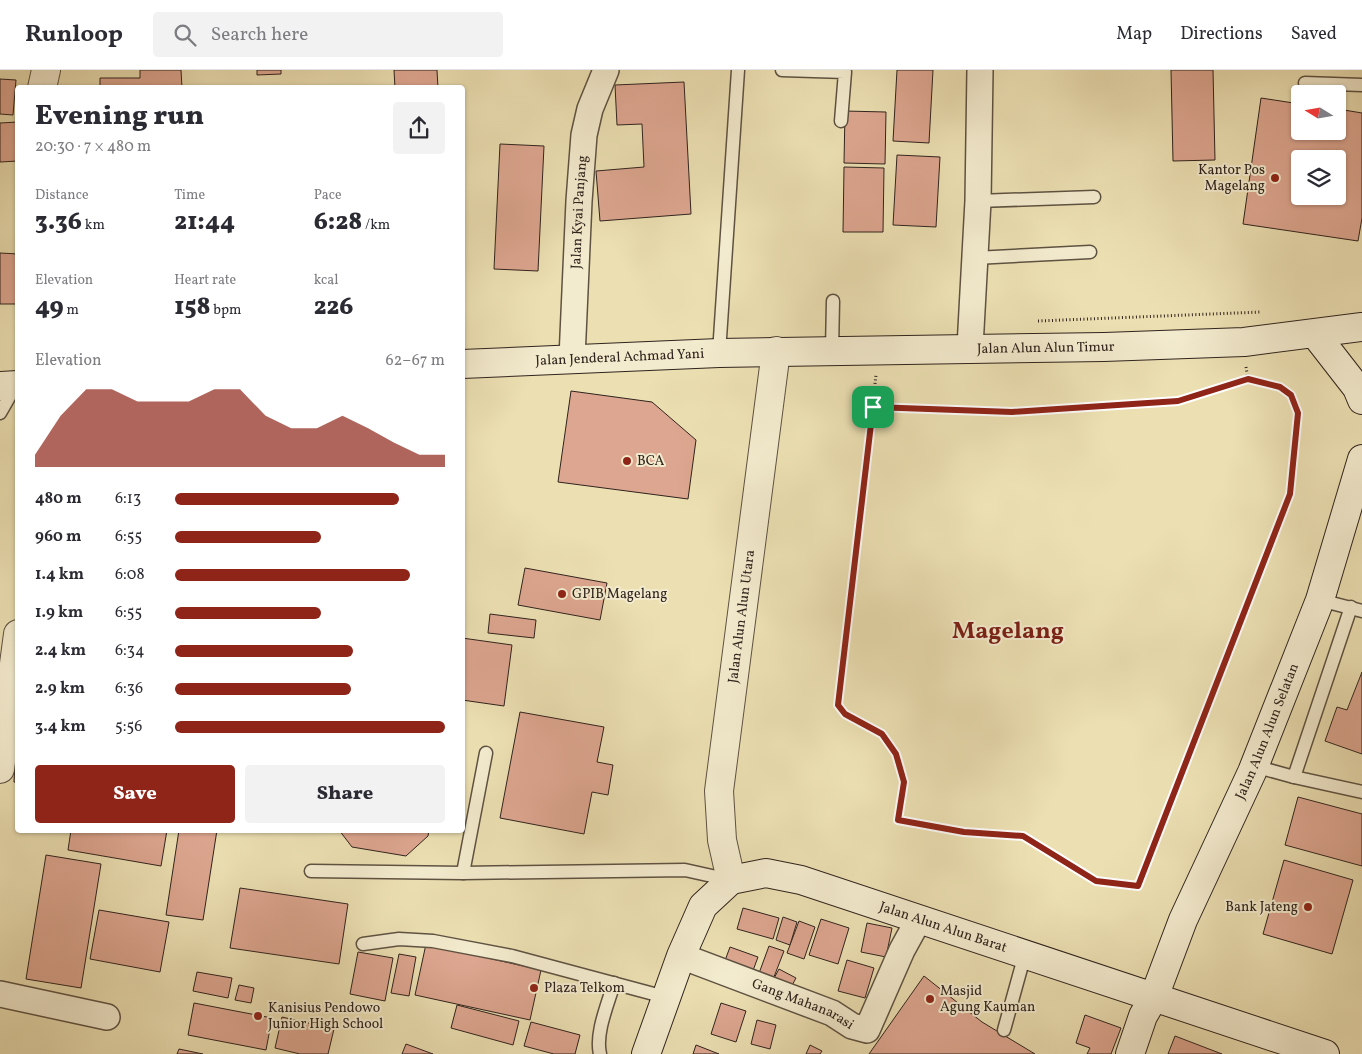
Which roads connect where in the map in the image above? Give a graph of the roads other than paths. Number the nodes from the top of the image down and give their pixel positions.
1 (46, 70) edge
2 (606, 70) edge
3 (738, 70) edge
4 (782, 70) edge
5 (980, 70) edge
6 (1305, 82) dead end
7 (43, 85) edge
8 (1362, 85) edge
9 (842, 120) dead end
10 (1094, 197) dead end
11 (978, 201) junction
12 (1090, 252) dead end
13 (975, 258) junction
14 (833, 301) dead end
15 (1362, 327) edge
16 (1315, 334) junction
17 (970, 348) junction
18 (832, 350) junction
19 (776, 351) junction
20 (719, 353) junction
21 (572, 358) junction
22 (465, 364) edge
23 (11, 385) edge
24 (1362, 400) edge
25 (0, 413) edge
26 (1362, 459) edge
27 (1356, 501) edge
28 (1320, 600) junction
29 (1357, 609) edge
30 (15, 650) edge
31 (5, 705) edge
32 (486, 753) dead end
33 (1254, 766) junction
34 (0, 769) edge
35 (1294, 777) junction
36 (1362, 792) edge
37 (311, 871) dead end
38 (464, 873) junction
39 (731, 880) junction
40 (919, 919) junction
41 (363, 944) dead end
42 (1025, 954) junction
43 (681, 956) junction
44 (614, 983) junction
45 (0, 994) edge
46 (665, 997) junction
47 (1154, 997) junction
48 (107, 1017) dead end
49 (1004, 1030) dead end
50 (600, 1054) edge
51 (646, 1054) edge
52 (1130, 1054) edge
53 (1325, 1054) edge

1 - 7 main road
2 - 21 street, Jalan Kyai Panjang
3 - 20 lane
4 - 9 lane
5 - 11 street
6 - 8 lane
10 - 11 lane
11 - 13 street
12 - 13 lane
13 - 17 street
14 - 18 lane
15 - 16 main road, Jalan Alun Alun Timur
16 - 17 main road, Jalan Alun Alun Timur
16 - 24 main road
17 - 18 main road, Jalan Alun Alun Timur
18 - 19 main road, Jalan Alun Alun Timur
19 - 20 main road, Jalan Jenderal Achmad Yani
19 - 39 main road, Jalan Alun Alun Utara
20 - 21 main road, Jalan Jenderal Achmad Yani
21 - 22 main road, Jalan Jenderal Achmad Yani
23 - 25 lane
26 - 27 main road, Jalan Alun Alun Selatan
27 - 28 main road, Jalan Alun Alun Selatan
28 - 29 lane
28 - 33 main road, Jalan Alun Alun Selatan
29 - 35 lane
30 - 31 main road
31 - 34 main road
32 - 38 lane
33 - 35 lane
33 - 47 main road, Jalan Alun Alun Selatan
35 - 36 lane
37 - 38 lane
38 - 39 lane
39 - 40 main road, Jalan Alun Alun Barat
39 - 43 main road
40 - 42 main road, Jalan Alun Alun Barat
40 - 43 street, Gang Mahanarasi
41 - 44 lane
42 - 47 main road, Jalan Alun Alun Barat
42 - 49 lane
43 - 46 main road
44 - 46 lane
44 - 50 lane
45 - 48 street
46 - 51 main road
47 - 52 main road, Jalan Alun Alun Selatan
47 - 53 main road, Jalan Alun Alun Barat

